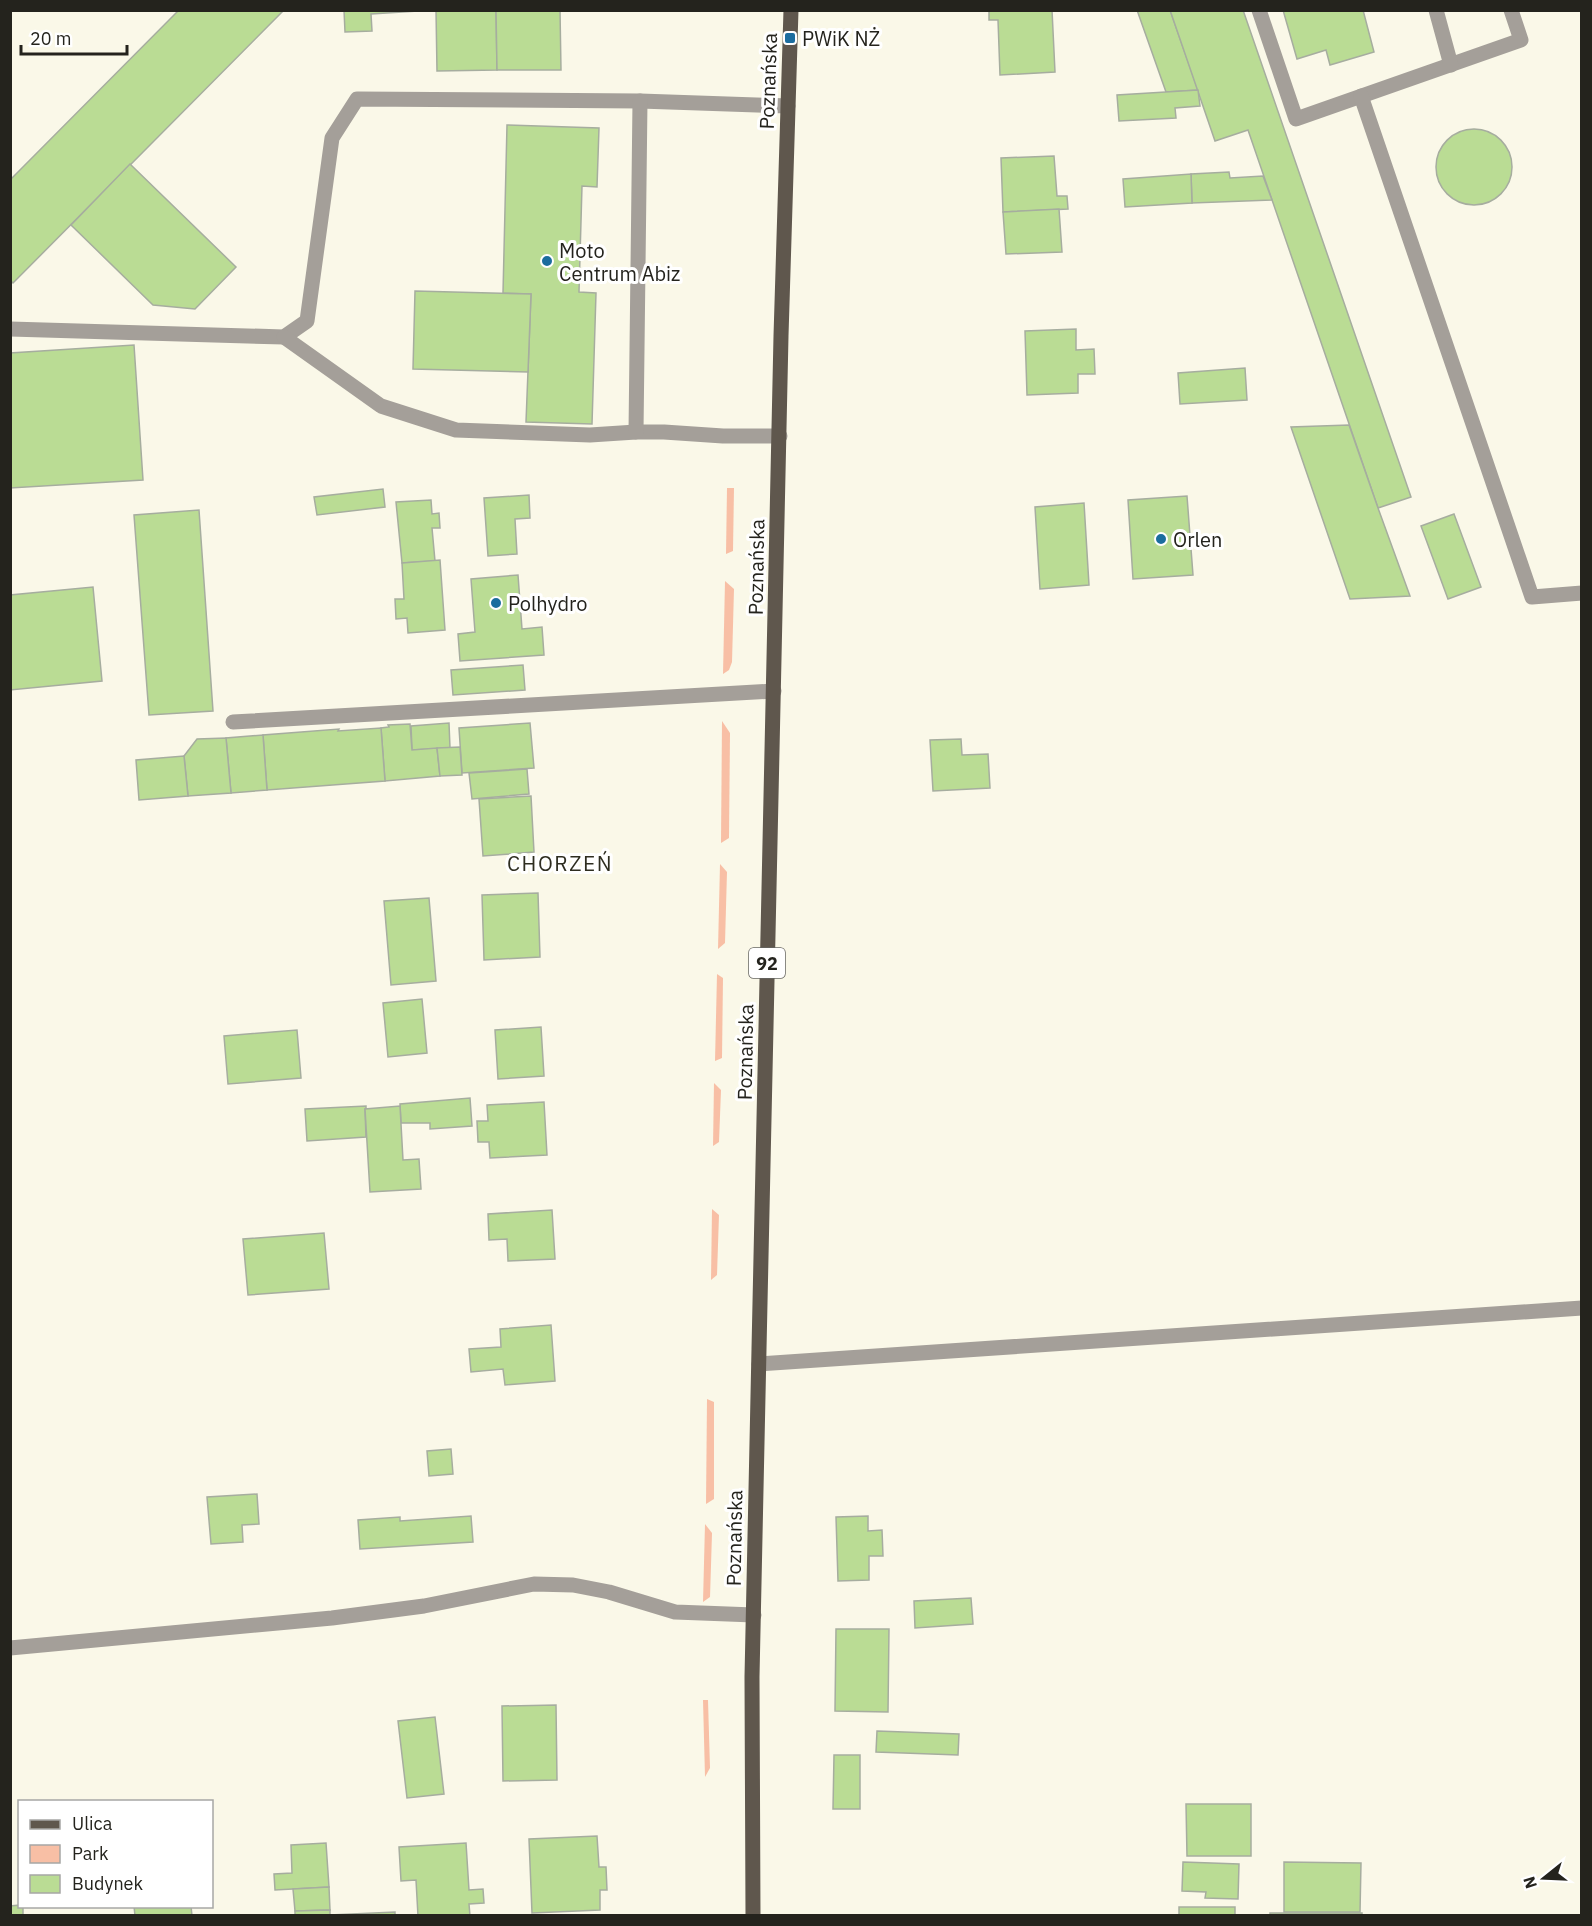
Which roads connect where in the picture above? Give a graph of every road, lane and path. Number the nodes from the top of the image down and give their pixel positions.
1 (791, 10) edge
2 (1259, 10) edge
3 (1436, 10) edge
4 (1511, 10) edge
5 (1451, 65) junction
6 (1361, 96) junction
7 (640, 101) junction
8 (788, 106) junction
9 (10, 329) edge
10 (284, 337) junction
11 (636, 432) junction
12 (780, 436) junction
13 (1581, 593) edge
14 (774, 691) junction
15 (233, 722) dead end
16 (1581, 1308) edge
17 (759, 1364) junction
18 (754, 1615) junction
19 (10, 1648) edge
20 (753, 1916) edge

1 - 8 main road, Poznańska / 92
2 - 6 street
3 - 5 street
4 - 5 street
5 - 6 street
6 - 13 street
7 - 8 street
7 - 10 street
7 - 11 street
8 - 12 main road, Poznańska / 92
9 - 10 street
10 - 11 street
11 - 12 street
12 - 14 main road, Poznańska / 92
14 - 15 street
14 - 17 main road, Poznańska / 92
16 - 17 street
17 - 18 main road, Poznańska / 92
18 - 19 street
18 - 20 main road, Poznańska / 92

